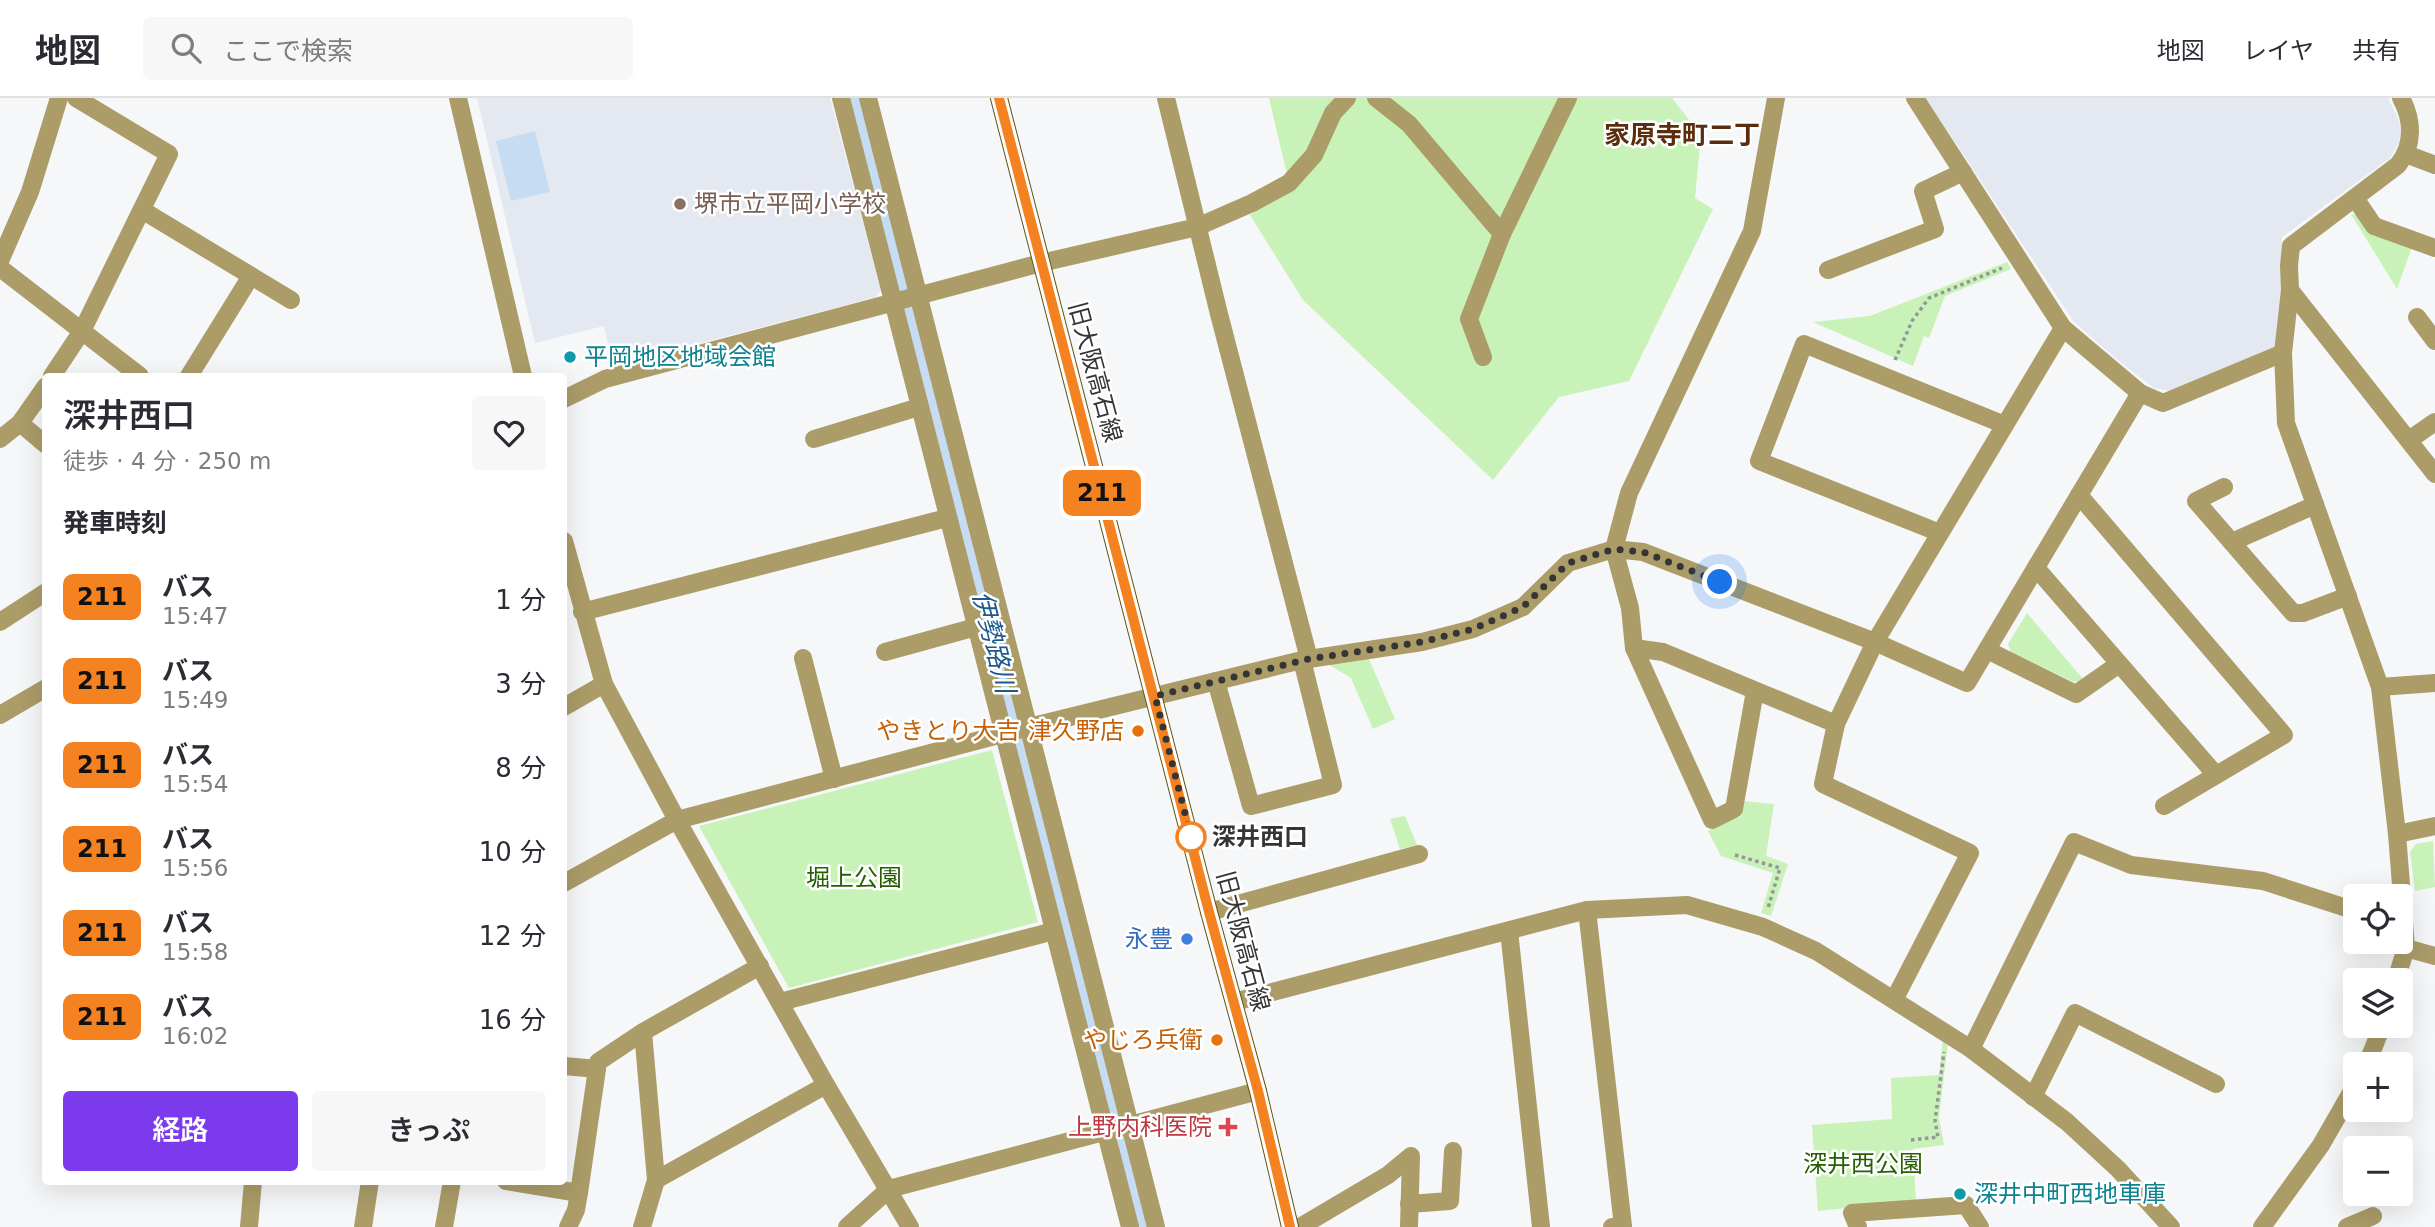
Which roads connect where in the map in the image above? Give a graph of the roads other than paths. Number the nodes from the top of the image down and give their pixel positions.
1 (60, 98) edge
2 (76, 98) edge
3 (458, 98) edge
4 (841, 98) edge
5 (868, 98) edge
6 (999, 98) edge
7 (1166, 98) edge
8 (1347, 98) edge
9 (1376, 98) edge
10 (1568, 98) edge
11 (1776, 98) edge
12 (1914, 98) edge
13 (2401, 98) edge
14 (2406, 154) junction
15 (2435, 165) edge
16 (1963, 173) junction
17 (2356, 198) junction
18 (142, 210) junction
19 (1197, 226) junction
20 (1502, 234) junction
21 (2435, 248) edge
22 (0, 261) edge
23 (1041, 263) junction
24 (0, 268) edge
25 (1828, 270) dead end
26 (251, 276) junction
27 (2290, 290) junction
28 (290, 300) dead end
29 (907, 300) junction
30 (2417, 317) dead end
31 (2063, 328) junction
32 (82, 331) junction
33 (2435, 341) edge
34 (2283, 353) junction
35 (1483, 358) dead end
36 (54, 373) edge
37 (136, 373) edge
38 (191, 373) edge
39 (522, 373) edge
40 (42, 392) edge
41 (2140, 393) junction
42 (567, 398) edge
43 (919, 407) junction
44 (2435, 422) edge
45 (20, 423) junction
46 (2005, 425) junction
47 (0, 439) edge
48 (814, 439) dead end
49 (2409, 440) junction
50 (42, 441) edge
51 (2435, 474) edge
52 (2224, 487) dead end
53 (2079, 495) junction
54 (2315, 505) junction
55 (947, 518) junction
56 (1940, 533) junction
57 (2231, 542) junction
58 (1614, 549) junction
59 (567, 565) edge
60 (2036, 568) junction
61 (42, 595) edge
62 (2348, 596) junction
63 (582, 612) junction
64 (0, 622) edge
65 (976, 627) junction
66 (1875, 642) junction
67 (1634, 648) junction
68 (1987, 650) junction
69 (885, 652) dead end
70 (803, 658) dead end
71 (1305, 659) junction
72 (2119, 664) junction
73 (1216, 681) junction
74 (2435, 683) edge
75 (604, 684) junction
76 (2380, 687) junction
77 (42, 690) edge
78 (1755, 691) junction
79 (1155, 696) junction
80 (567, 705) edge
81 (0, 715) edge
82 (1836, 724) junction
83 (1028, 727) junction
84 (1005, 734) junction
85 (2216, 775) junction
86 (834, 779) junction
87 (2164, 806) dead end
88 (677, 820) junction
89 (2435, 826) edge
90 (2397, 834) junction
91 (1419, 854) dead end
92 (567, 881) edge
93 (2400, 884) edge
94 (2343, 907) edge
95 (1587, 910) junction
96 (1209, 912) junction
97 (1508, 930) junction
98 (1054, 931) junction
99 (2413, 950) edge
100 (2435, 956) edge
101 (760, 966) junction
102 (1894, 1000) junction
103 (780, 1002) junction
104 (1234, 1002) junction
105 (643, 1032) junction
106 (1971, 1049) junction
107 (567, 1066) edge
108 (597, 1069) junction
109 (2216, 1084) dead end
110 (826, 1085) junction
111 (1258, 1091) junction
112 (2033, 1097) junction
113 (2343, 1106) edge
114 (1128, 1125) junction
115 (1107, 1131) junction
116 (1453, 1151) dead end
117 (656, 1180) junction
118 (253, 1185) edge
119 (369, 1185) edge
120 (451, 1185) edge
121 (529, 1185) edge
122 (889, 1189) junction
123 (579, 1193) junction
124 (1409, 1204) junction
125 (2373, 1216) dead end
126 (249, 1227) edge
127 (363, 1227) edge
128 (444, 1227) edge
129 (568, 1227) edge
130 (642, 1227) edge
131 (846, 1227) edge
132 (910, 1227) edge
133 (1130, 1227) edge
134 (1156, 1227) edge
135 (1290, 1227) edge
136 (1300, 1227) edge
137 (1409, 1227) edge
138 (1541, 1227) edge
139 (1612, 1227) edge
140 (1858, 1227) edge
141 (1980, 1227) edge
142 (2171, 1227) edge
143 (2262, 1227) edge
144 (2347, 1227) edge

1 - 22 street
2 - 18 street
3 - 39 street
4 - 29 street
5 - 29 street
6 - 23 main road, 旧大阪高石線
7 - 19 street
8 - 19 street
9 - 20 street
10 - 20 street
11 - 58 street
12 - 16 street
13 - 14 street
14 - 15 street
14 - 17 street
16 - 25 street
16 - 31 street
17 - 21 street
17 - 27 street
18 - 26 street
18 - 32 street
19 - 23 street
19 - 71 street
20 - 35 street
23 - 29 street
23 - 79 main road, 旧大阪高石線
24 - 32 street
26 - 28 street
26 - 38 street
27 - 34 street
27 - 49 street
29 - 42 street
29 - 43 street
29 - 83 street
30 - 33 street
31 - 41 street
31 - 46 street
32 - 36 street
32 - 37 street
34 - 41 street
34 - 54 street
40 - 45 street
41 - 53 street
43 - 48 street
43 - 55 street
44 - 49 street
45 - 47 street
45 - 50 street
46 - 56 street
46 - 56 street
49 - 51 street
52 - 57 street
53 - 60 street
53 - 85 street
54 - 57 street
54 - 62 street
55 - 63 street
55 - 65 street
56 - 66 street
57 - 62 street
58 - 66 street
58 - 67 street
58 - 71 street
59 - 63 street
60 - 68 street
60 - 72 street
61 - 64 street
62 - 76 street
63 - 75 street
65 - 69 street
65 - 84 street
66 - 68 street
66 - 82 street
67 - 78 street
67 - 78 street
68 - 72 street
70 - 86 street
71 - 73 street
71 - 73 street
72 - 85 street
73 - 79 street
74 - 76 street
75 - 80 street
75 - 88 street
76 - 90 street
77 - 81 street
78 - 82 street
79 - 83 street
79 - 96 main road, 旧大阪高石線
82 - 102 street
83 - 84 street
83 - 114 street
84 - 86 street
84 - 98 street
85 - 87 street
86 - 88 street
88 - 92 street
88 - 101 street
89 - 90 street
90 - 93 street
91 - 96 street
94 - 106 street
95 - 97 street
95 - 102 street
95 - 139 street
96 - 104 main road, 旧大阪高石線
97 - 104 street
97 - 138 street
98 - 103 street
98 - 115 street
99 - 100 street
101 - 103 street
101 - 105 street
102 - 106 street
103 - 110 street
104 - 111 main road, 旧大阪高石線
105 - 108 street
105 - 117 street
106 - 112 street
107 - 108 street
108 - 123 street
109 - 112 street
110 - 117 street
110 - 122 street
111 - 114 street
111 - 135 main road, 旧大阪高石線
112 - 142 street
113 - 143 street
114 - 115 street
114 - 134 street
115 - 122 street
115 - 133 street
116 - 124 street
117 - 130 street
118 - 126 street
119 - 127 street
120 - 128 street
121 - 123 street
122 - 131 street
122 - 132 street
123 - 129 street
124 - 136 street
124 - 137 street
125 - 144 street
140 - 141 street

